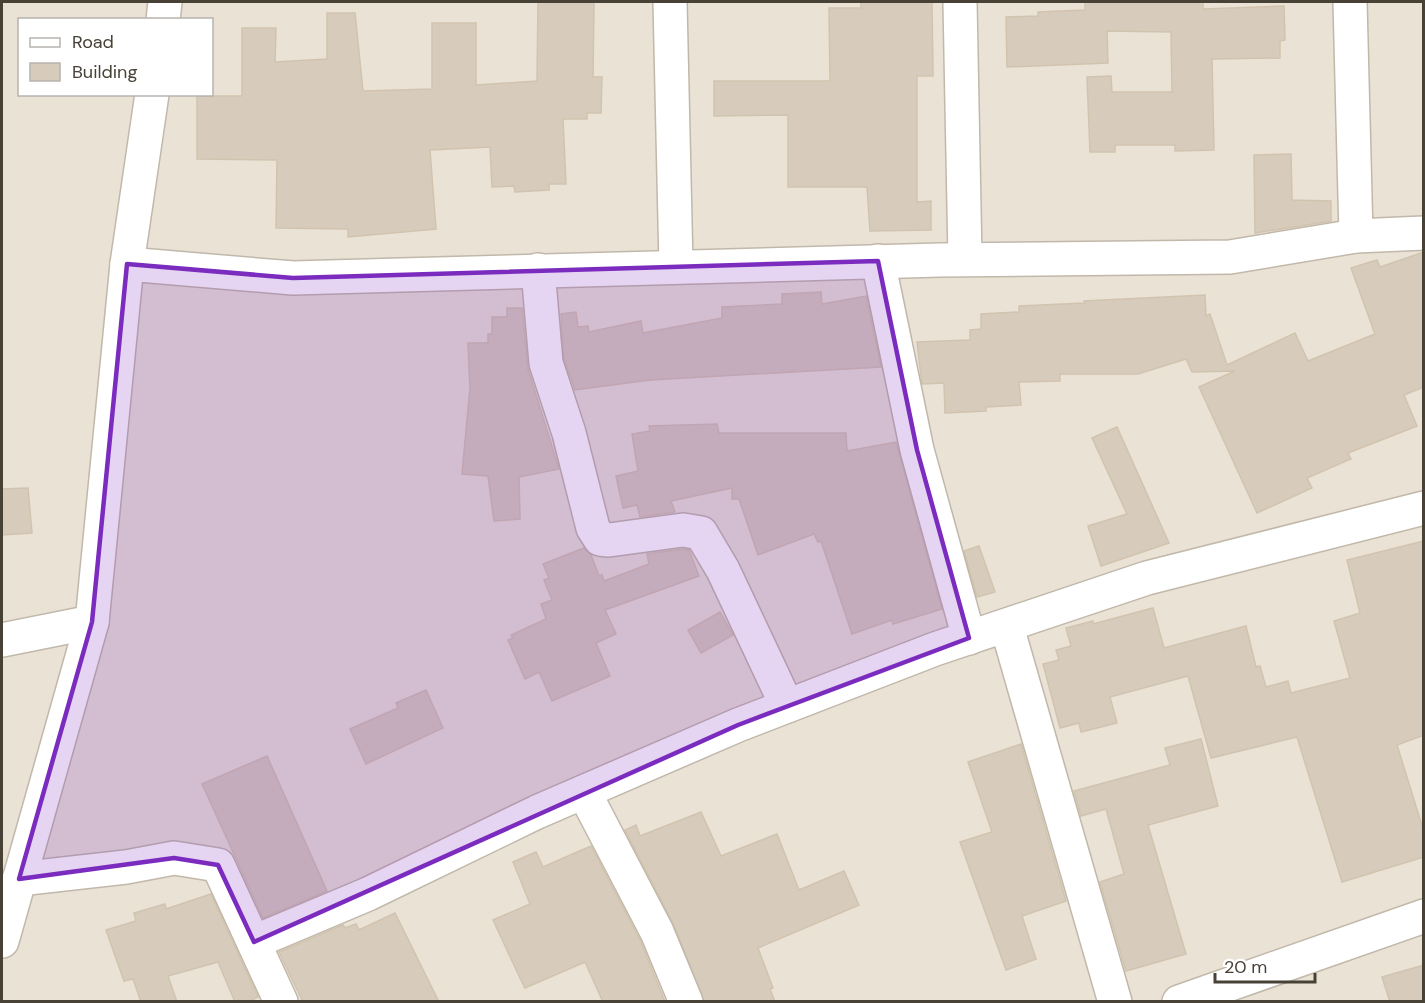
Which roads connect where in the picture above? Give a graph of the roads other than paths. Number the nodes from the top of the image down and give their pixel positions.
1 (165, 2) edge
2 (670, 2) edge
3 (960, 2) edge
4 (1350, 2) edge
5 (163, 18) edge
6 (152, 96) edge
7 (1424, 233) edge
8 (1356, 236) junction
9 (965, 259) junction
10 (878, 261) junction
11 (127, 264) junction
12 (676, 266) junction
13 (538, 270) junction
14 (1424, 508) edge
15 (92, 622) junction
16 (1007, 627) junction
17 (969, 638) junction
18 (2, 640) edge
19 (787, 706) junction
20 (584, 792) junction
21 (19, 879) junction
22 (1424, 916) edge
23 (2, 941) edge
24 (254, 942) junction
25 (281, 1002) edge
26 (686, 1002) edge
27 (1115, 1002) edge
28 (1179, 1002) edge

1 - 5 street
2 - 12 street
3 - 9 street
4 - 8 street
6 - 11 street
7 - 8 street
8 - 9 street
9 - 10 street
10 - 12 street
10 - 17 street
11 - 13 street
11 - 15 street
12 - 13 street
13 - 19 street
14 - 16 street
15 - 18 street
15 - 21 street
16 - 17 street
16 - 27 street
17 - 19 street
19 - 20 street
20 - 24 street
20 - 26 street
21 - 23 street
21 - 24 street
22 - 28 street
24 - 25 street

